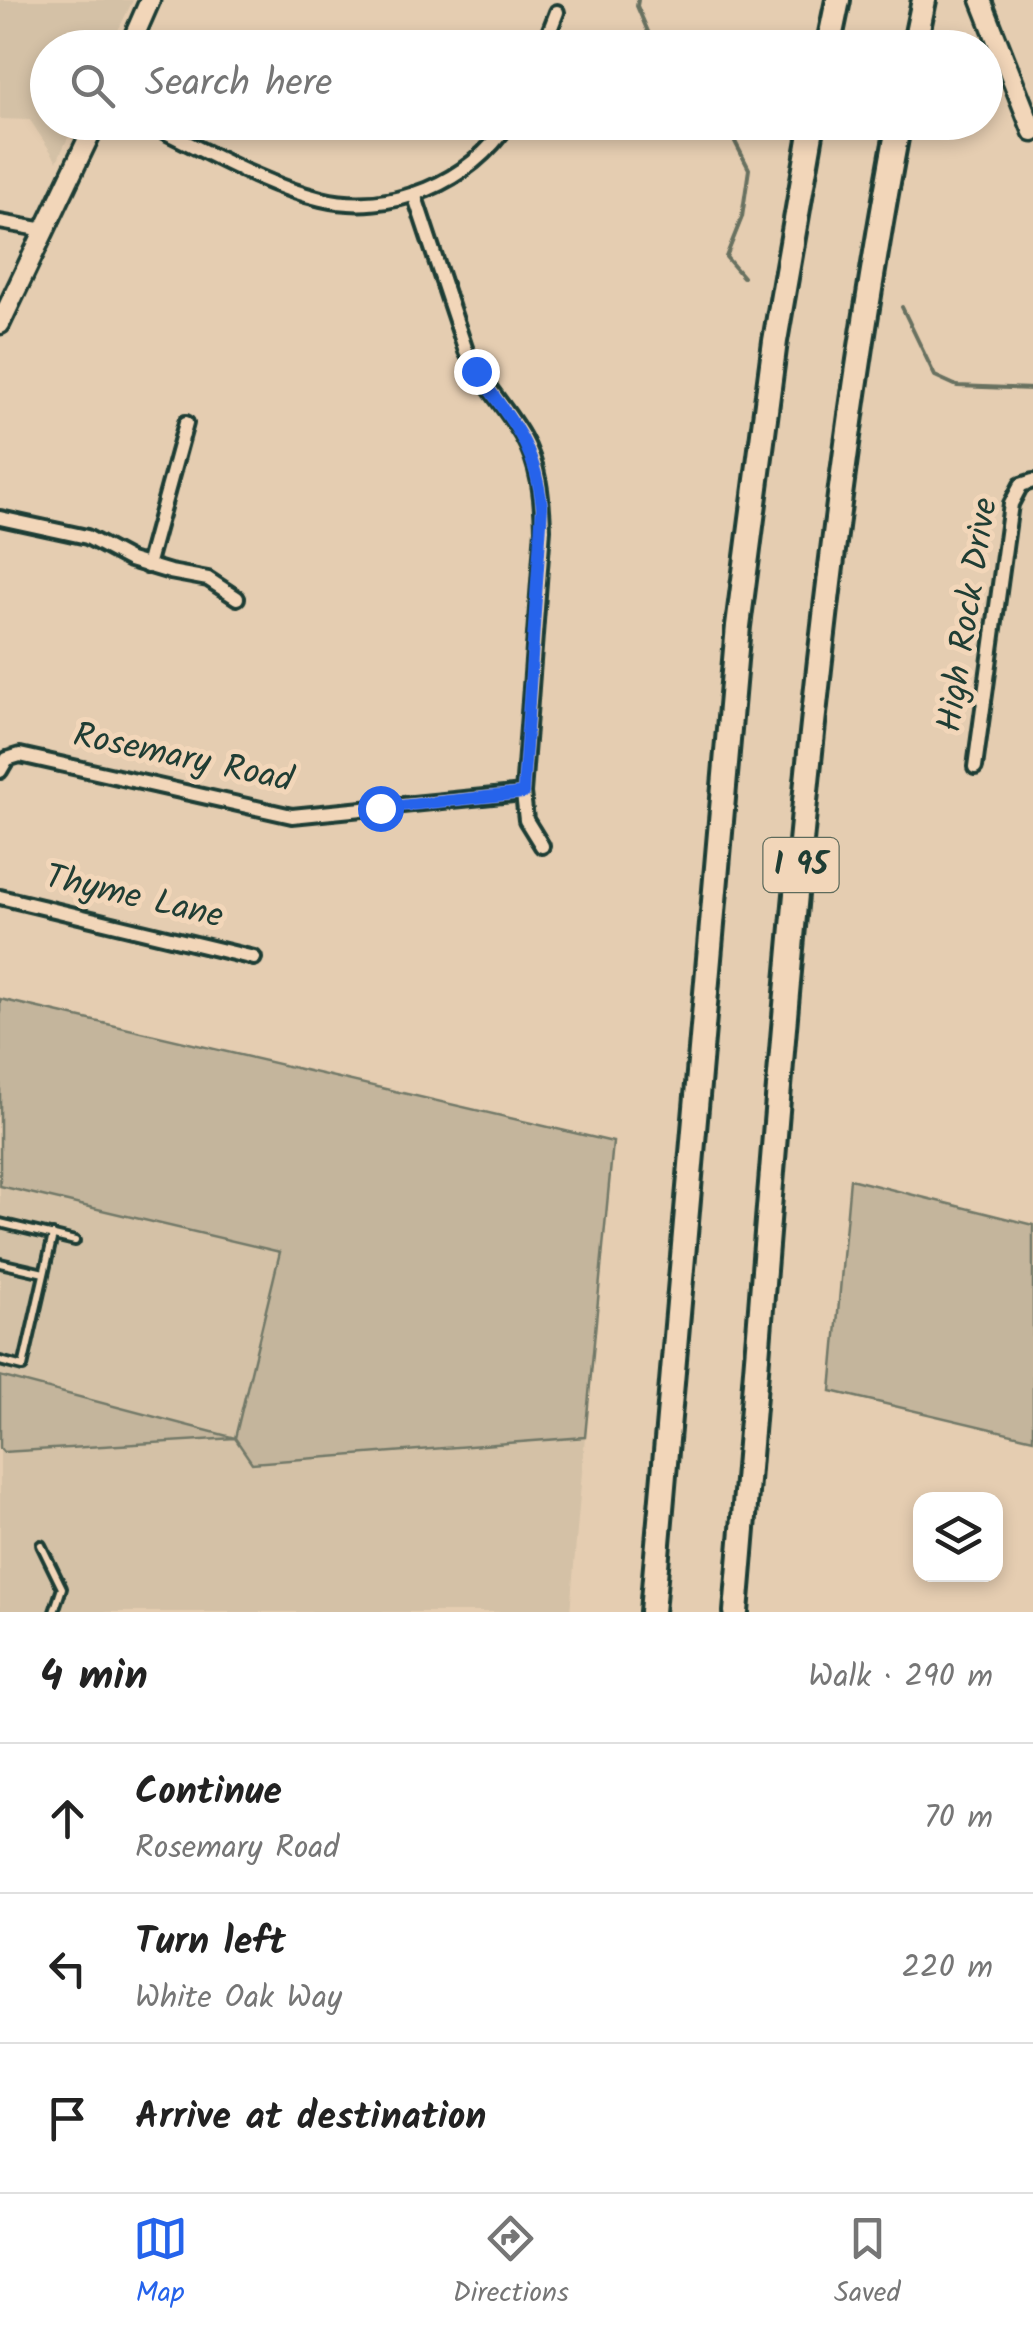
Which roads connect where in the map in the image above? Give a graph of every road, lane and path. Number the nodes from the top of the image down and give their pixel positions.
1 (150, 0) edge
2 (838, 0) edge
3 (924, 0) edge
4 (981, 0) edge
5 (557, 12) dead end
6 (137, 30) edge
7 (550, 30) edge
8 (832, 30) edge
9 (918, 30) edge
10 (993, 30) edge
11 (1003, 56) edge
12 (1033, 132) edge
13 (87, 140) edge
14 (184, 140) edge
15 (495, 140) edge
16 (810, 140) edge
17 (896, 140) edge
18 (414, 194) junction
19 (0, 222) edge
20 (44, 230) junction
21 (0, 324) edge
22 (186, 423) dead end
23 (1033, 481) edge
24 (0, 518) edge
25 (147, 566) junction
26 (238, 598) dead end
27 (975, 768) dead end
28 (0, 772) edge
29 (523, 793) junction
30 (542, 846) dead end
31 (0, 897) edge
32 (254, 958) dead end
33 (0, 1222) edge
34 (53, 1235) junction
35 (75, 1241) dead end
36 (0, 1263) edge
37 (44, 1273) junction
38 (0, 1361) edge
39 (41, 1545) dead end
40 (54, 1612) edge
41 (652, 1612) edge
42 (736, 1612) edge

1 - 6 street
2 - 8 highway
3 - 9 highway
4 - 10 street
5 - 7 street
11 - 12 street
13 - 20 street
14 - 18 street
15 - 18 street
16 - 41 highway, I 95
17 - 42 highway, I 95
18 - 29 street
19 - 20 street
20 - 21 street
22 - 25 street
23 - 27 street, High Rock Drive
24 - 25 street
25 - 26 street
28 - 29 street, Rosemary Road
29 - 30 street
31 - 32 street, Thyme Lane
33 - 34 lane
34 - 35 lane
34 - 37 lane
36 - 37 lane
37 - 38 lane
39 - 40 lane

